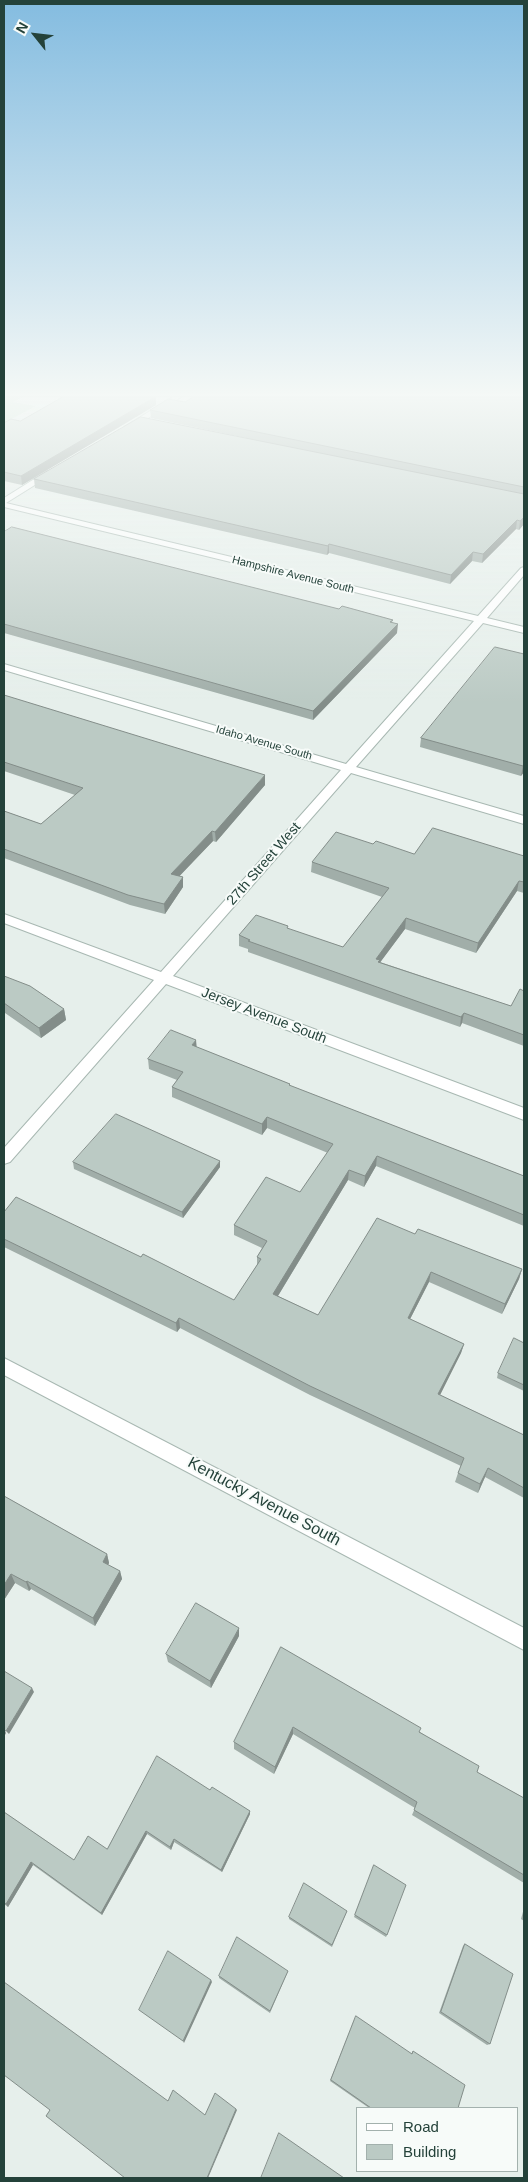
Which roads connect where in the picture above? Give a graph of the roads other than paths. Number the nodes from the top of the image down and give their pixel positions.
1 (4, 505) edge
2 (524, 570) edge
3 (480, 619) junction
4 (524, 630) edge
5 (4, 667) edge
6 (349, 768) junction
7 (524, 820) edge
8 (4, 918) edge
9 (163, 978) junction
10 (524, 1114) edge
11 (4, 1158) edge
12 (4, 1366) edge
13 (524, 1639) edge

1 - 3 street, Hampshire Avenue South
2 - 3 street, 27th Street West
3 - 4 street, Hampshire Avenue South
3 - 6 street, 27th Street West
5 - 6 street, Idaho Avenue South
6 - 7 street, Idaho Avenue South
6 - 9 street, 27th Street West
8 - 9 street, Jersey Avenue South
9 - 10 street, Jersey Avenue South
9 - 11 street, 27th Street West
12 - 13 street, Kentucky Avenue South

